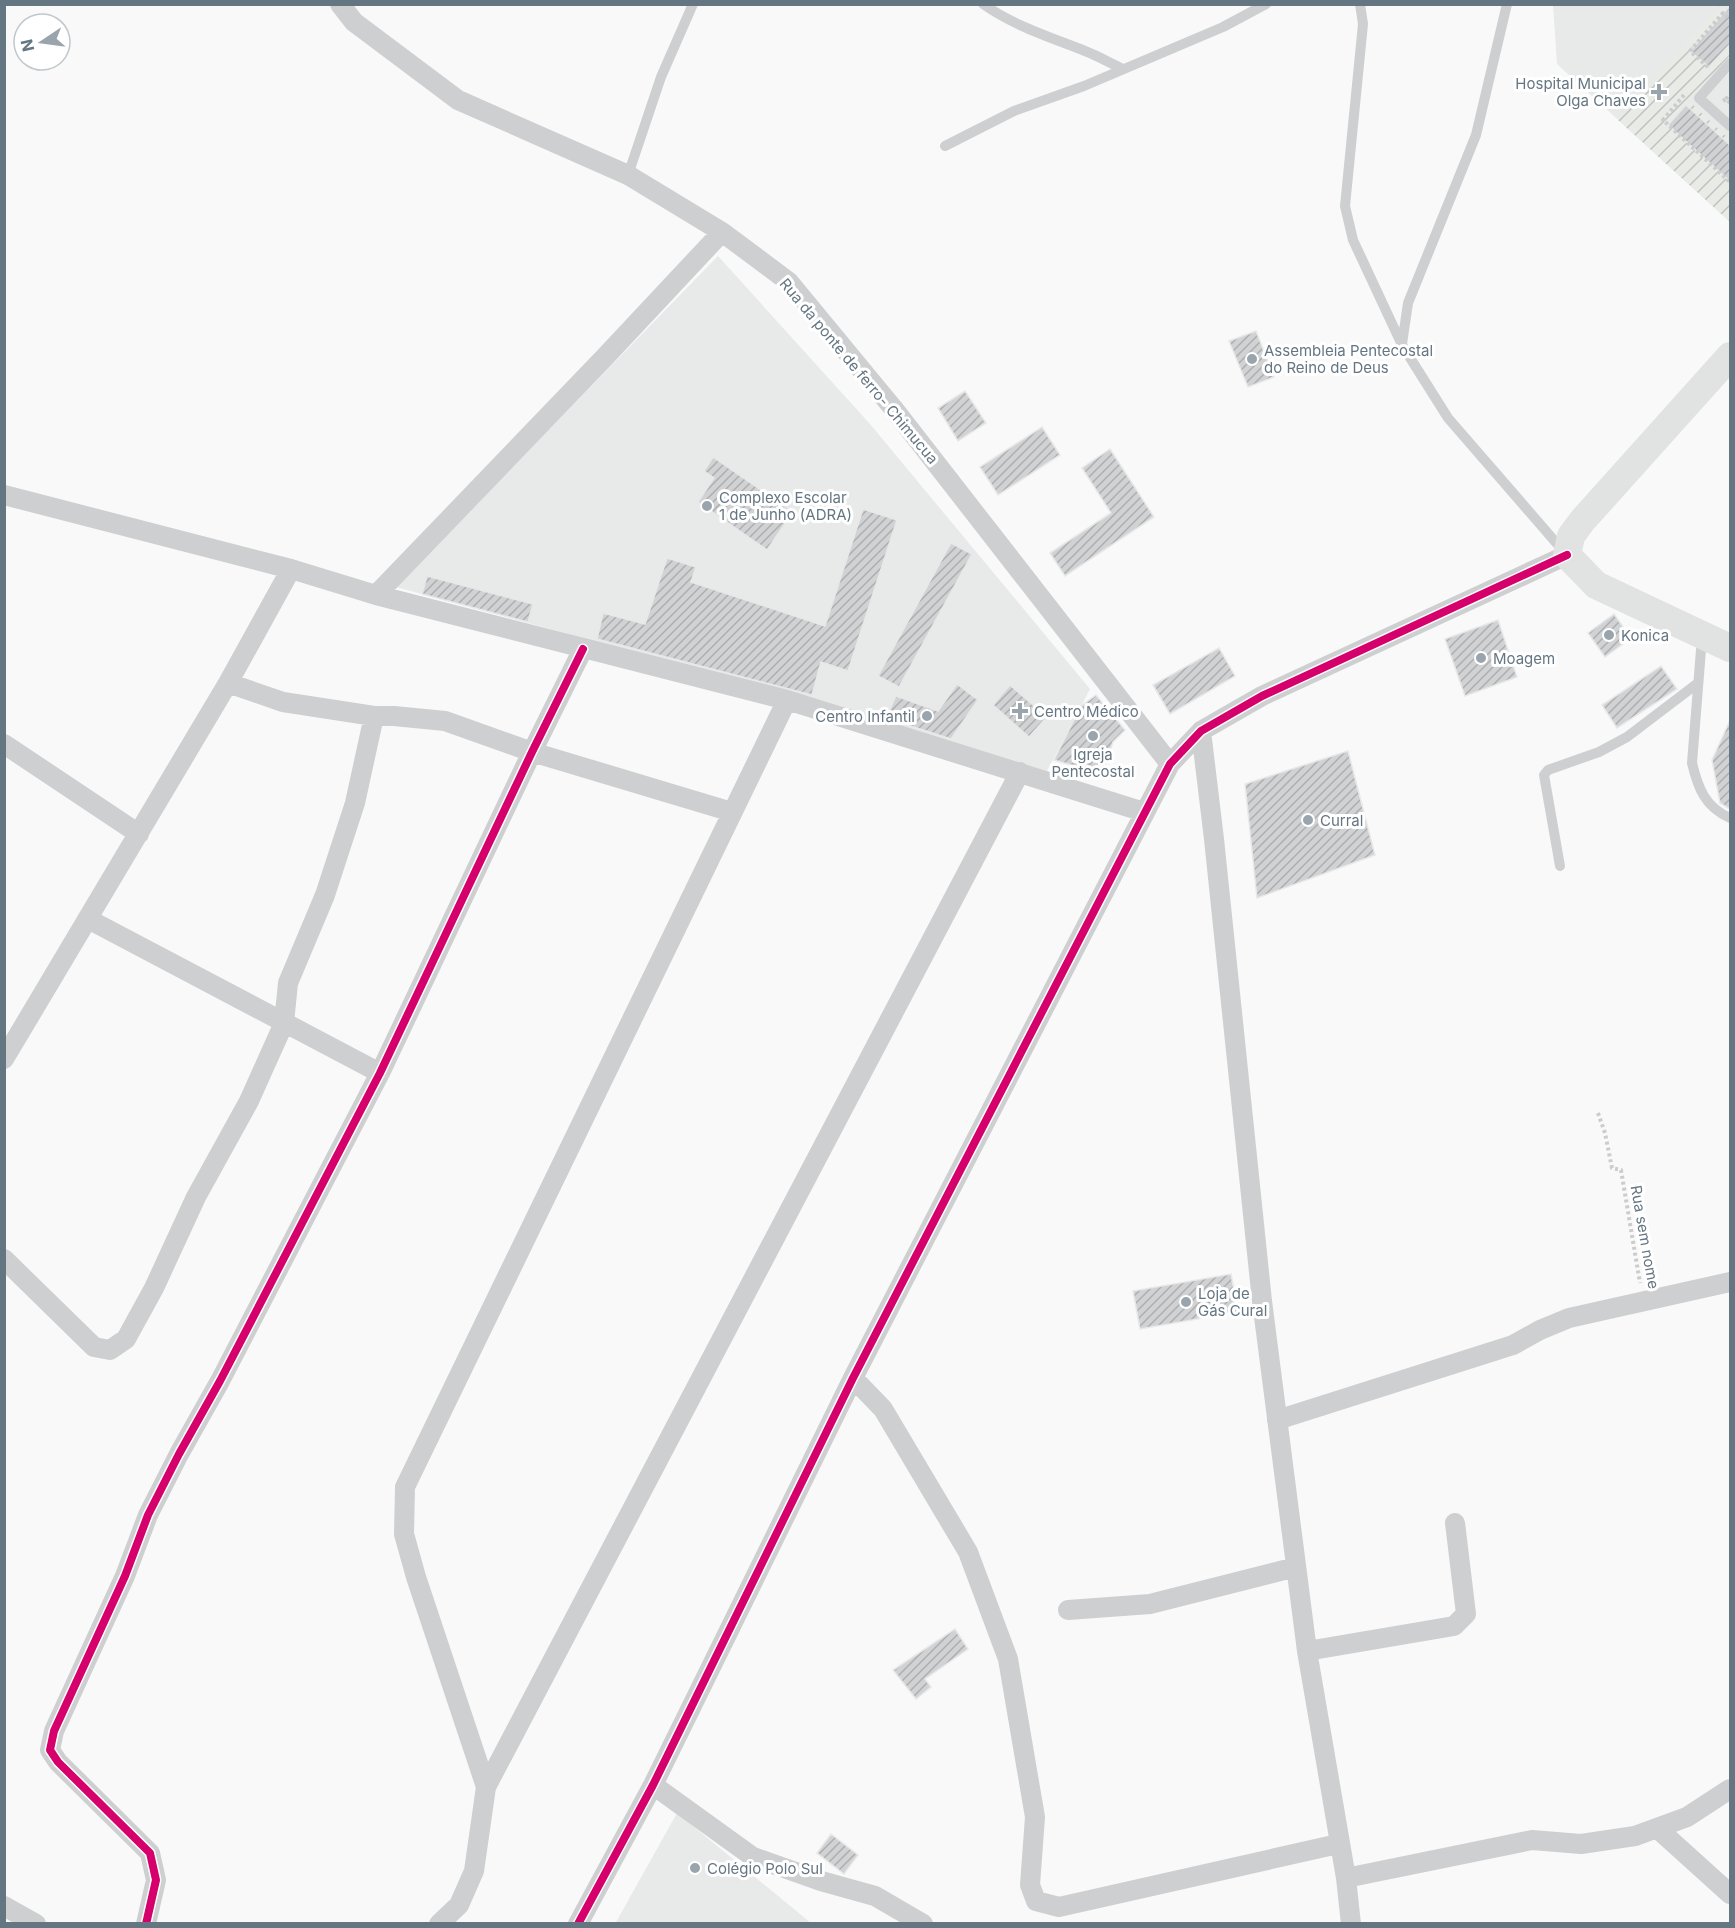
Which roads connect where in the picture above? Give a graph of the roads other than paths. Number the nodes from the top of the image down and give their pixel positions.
1 (340, 4) edge
2 (693, 4) edge
3 (983, 4) edge
4 (1266, 4) edge
5 (1360, 4) edge
6 (1507, 4) edge
7 (1731, 63) edge
8 (1123, 69) junction
9 (1731, 126) edge
10 (945, 146) dead end
11 (628, 175) junction
12 (722, 232) junction
13 (1402, 345) junction
14 (1731, 356) edge
15 (4, 495) edge
16 (1567, 555) junction
17 (291, 569) junction
18 (376, 596) junction
19 (1702, 635) junction
20 (1731, 648) edge
21 (583, 649) junction
22 (228, 683) junction
23 (1698, 683) junction
24 (787, 700) junction
25 (374, 716) junction
26 (1201, 731) junction
27 (4, 744) edge
28 (532, 752) junction
29 (1170, 764) junction
30 (1020, 772) junction
31 (1144, 812) junction
32 (732, 813) junction
33 (1731, 818) edge
34 (139, 834) junction
35 (1560, 866) dead end
36 (88, 919) junction
37 (284, 1023) junction
38 (4, 1059) edge
39 (380, 1074) junction
40 (4, 1259) edge
41 (1731, 1282) edge
42 (853, 1378) junction
43 (1277, 1420) junction
44 (1455, 1524) dead end
45 (1296, 1568) junction
46 (1068, 1610) dead end
47 (1307, 1651) junction
48 (653, 1785) junction
49 (486, 1787) junction
50 (1731, 1789) edge
51 (1658, 1829) junction
52 (1338, 1844) junction
53 (1346, 1878) junction
54 (1731, 1894) edge
55 (4, 1906) edge
56 (584, 1921) edge
57 (1346, 1922) edge
58 (36, 1923) edge
59 (146, 1923) edge
60 (439, 1923) edge
61 (923, 1923) edge

1 - 11 street, Rua da ponte de ferro- Chimucua
2 - 11 lane
3 - 8 lane
4 - 8 lane
5 - 13 lane
6 - 13 lane
7 - 9 lane
8 - 10 lane
11 - 12 street, Rua da ponte de ferro- Chimucua
12 - 18 street
12 - 29 street, Rua da ponte de ferro- Chimucua
13 - 16 lane
14 - 16 main road
15 - 17 street
16 - 19 main road
16 - 26 street
17 - 18 street
17 - 22 street
18 - 21 street
19 - 20 main road
19 - 23 lane
21 - 24 street
21 - 28 street
22 - 25 street
22 - 34 street
23 - 33 lane
23 - 35 lane
24 - 30 street
24 - 32 street
25 - 28 street
25 - 37 street
26 - 29 street
26 - 43 street
27 - 34 street
28 - 32 street
28 - 39 street
29 - 31 street
30 - 31 street
30 - 49 street
31 - 42 street
32 - 49 street
34 - 36 street
36 - 37 street
36 - 38 street
37 - 39 street
37 - 40 street
39 - 59 street
41 - 43 street
42 - 48 street
42 - 52 street
43 - 45 street
44 - 47 street
45 - 46 street
45 - 47 street
47 - 52 street
48 - 56 street
48 - 61 street
49 - 60 street
50 - 51 street
51 - 53 street
51 - 54 street
52 - 53 street
53 - 57 street
55 - 58 street

